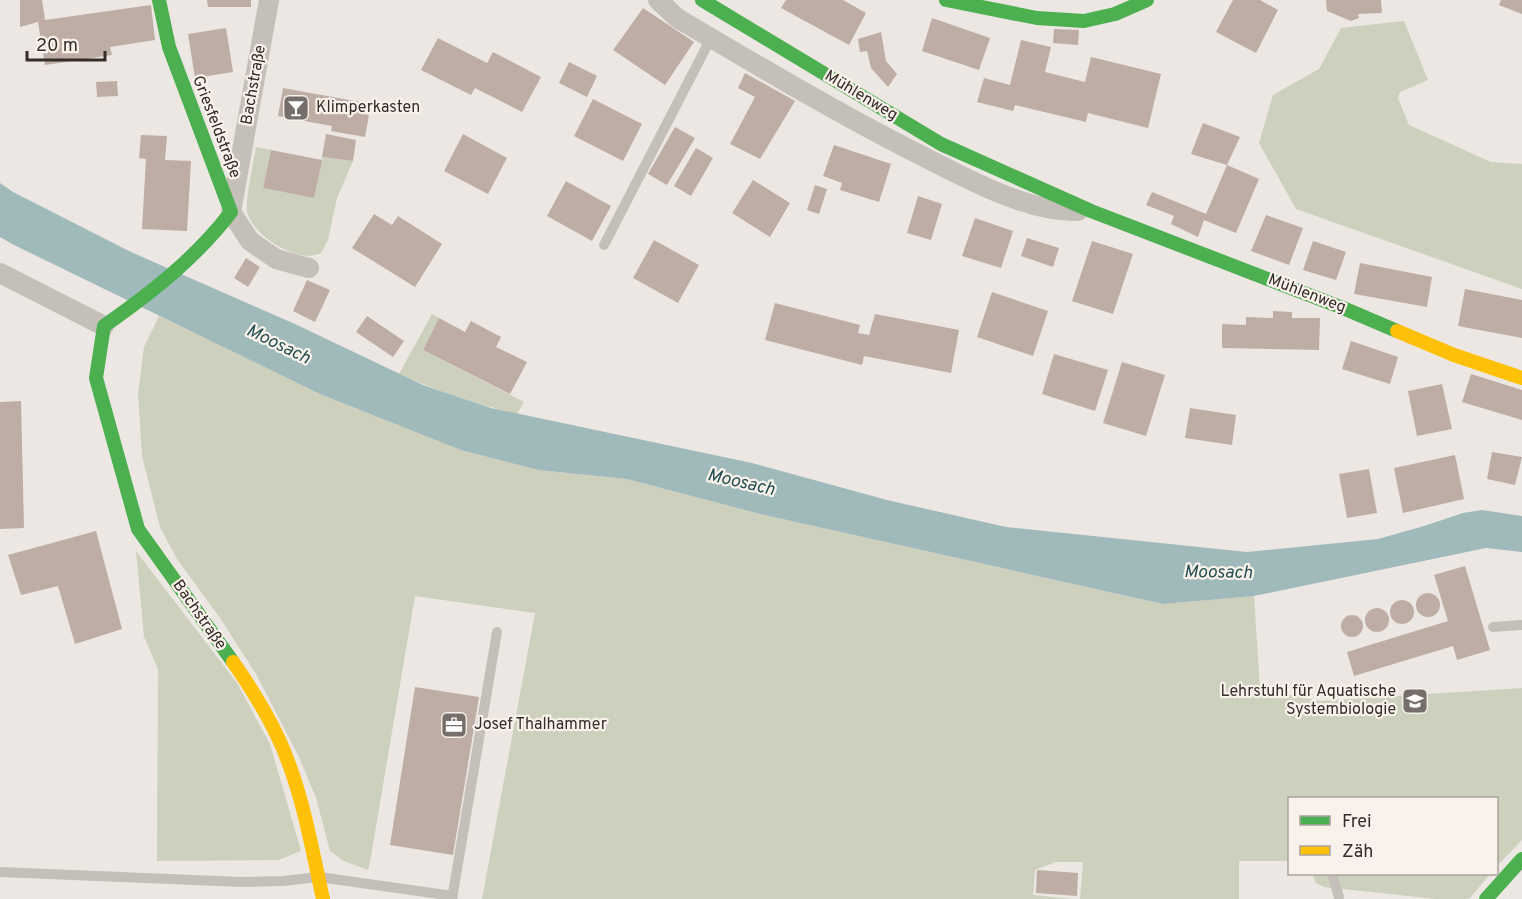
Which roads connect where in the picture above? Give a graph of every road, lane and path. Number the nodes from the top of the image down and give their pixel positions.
1 (159, 0) edge
2 (269, 0) edge
3 (658, 0) edge
4 (702, 0) edge
5 (946, 0) edge
6 (1147, 0) edge
7 (711, 38) junction
8 (1091, 211) junction
9 (226, 220) junction
10 (604, 245) dead end
11 (309, 268) dead end
12 (0, 273) edge
13 (104, 326) junction
14 (1522, 378) edge
15 (1522, 625) edge
16 (1493, 627) dead end
17 (497, 632) dead end
18 (1522, 859) edge
19 (0, 872) edge
20 (1333, 875) edge
21 (319, 877) junction
22 (452, 897) edge
23 (1339, 897) dead end
24 (323, 899) edge
25 (1486, 899) edge

1 - 9 street, Griesfeldstraße
2 - 9 street, Bachstraße
3 - 7 street, Mühlenweg
4 - 8 street, Mühlenweg
5 - 6 street
7 - 8 street, Mühlenweg
7 - 10 lane
8 - 14 street, Mühlenweg
9 - 11 street
9 - 13 street
12 - 13 street
13 - 21 street, Bachstraße
15 - 16 lane
17 - 22 lane
18 - 25 street
19 - 21 lane
20 - 23 lane
21 - 22 lane
21 - 24 street, Bachstraße

